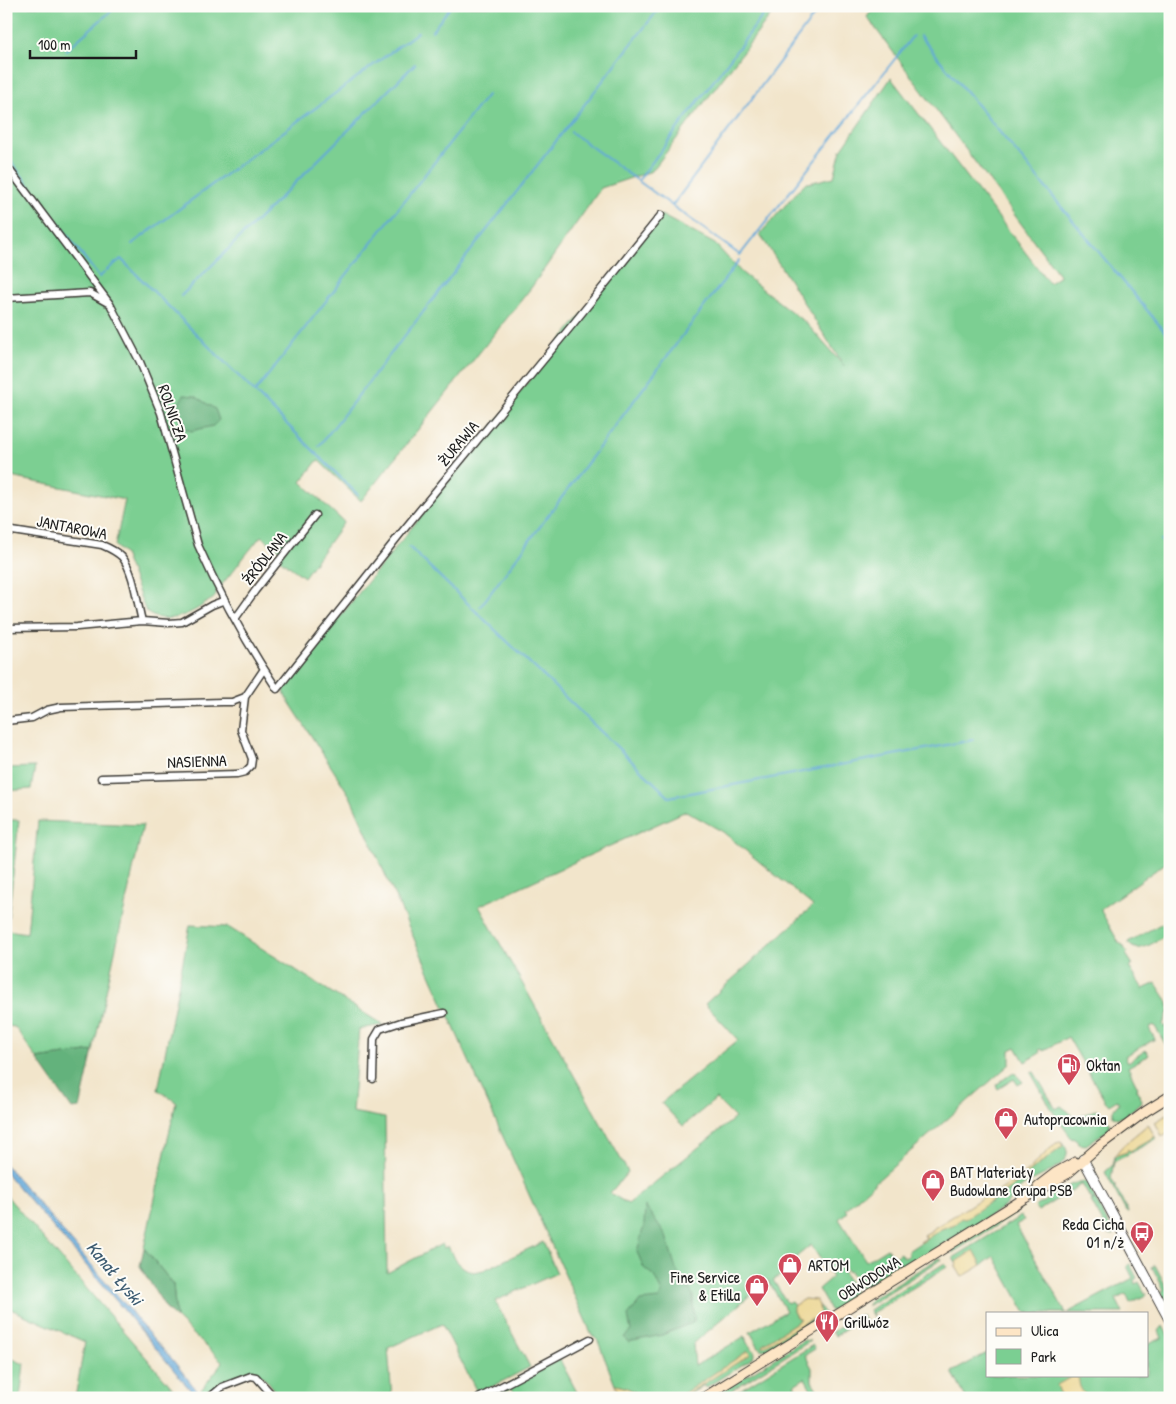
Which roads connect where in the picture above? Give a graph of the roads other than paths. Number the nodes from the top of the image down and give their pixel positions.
1 (6, 165) edge
2 (660, 215) dead end
3 (6, 298) edge
4 (110, 304) junction
5 (315, 516) dead end
6 (6, 530) edge
7 (225, 600) junction
8 (236, 619) junction
9 (142, 621) junction
10 (6, 628) edge
11 (264, 669) junction
12 (277, 689) joint
13 (245, 697) junction
14 (6, 721) edge
15 (101, 778) dead end
16 (444, 1013) dead end
17 (373, 1079) dead end
18 (1170, 1096) edge
19 (1083, 1159) junction
20 (1168, 1315) edge
21 (590, 1339) dead end
22 (209, 1398) edge
23 (275, 1398) edge
24 (479, 1398) edge
25 (703, 1398) edge

1 - 4 street, ROLNICZA
2 - 12 street, ŻURAWIA
3 - 4 street
4 - 7 street, ROLNICZA
5 - 8 street, ŹRÓDLANA
6 - 9 street, JANTAROWA
7 - 8 street, ROLNICZA
7 - 9 street
8 - 11 street, ROLNICZA
9 - 10 street
11 - 12 street, ROLNICZA
11 - 13 street, NASIENNA
13 - 14 street
13 - 15 street, NASIENNA
16 - 17 street
18 - 19 main road, OBWODOWA
19 - 20 street
19 - 25 main road, OBWODOWA
21 - 24 street
22 - 23 street

